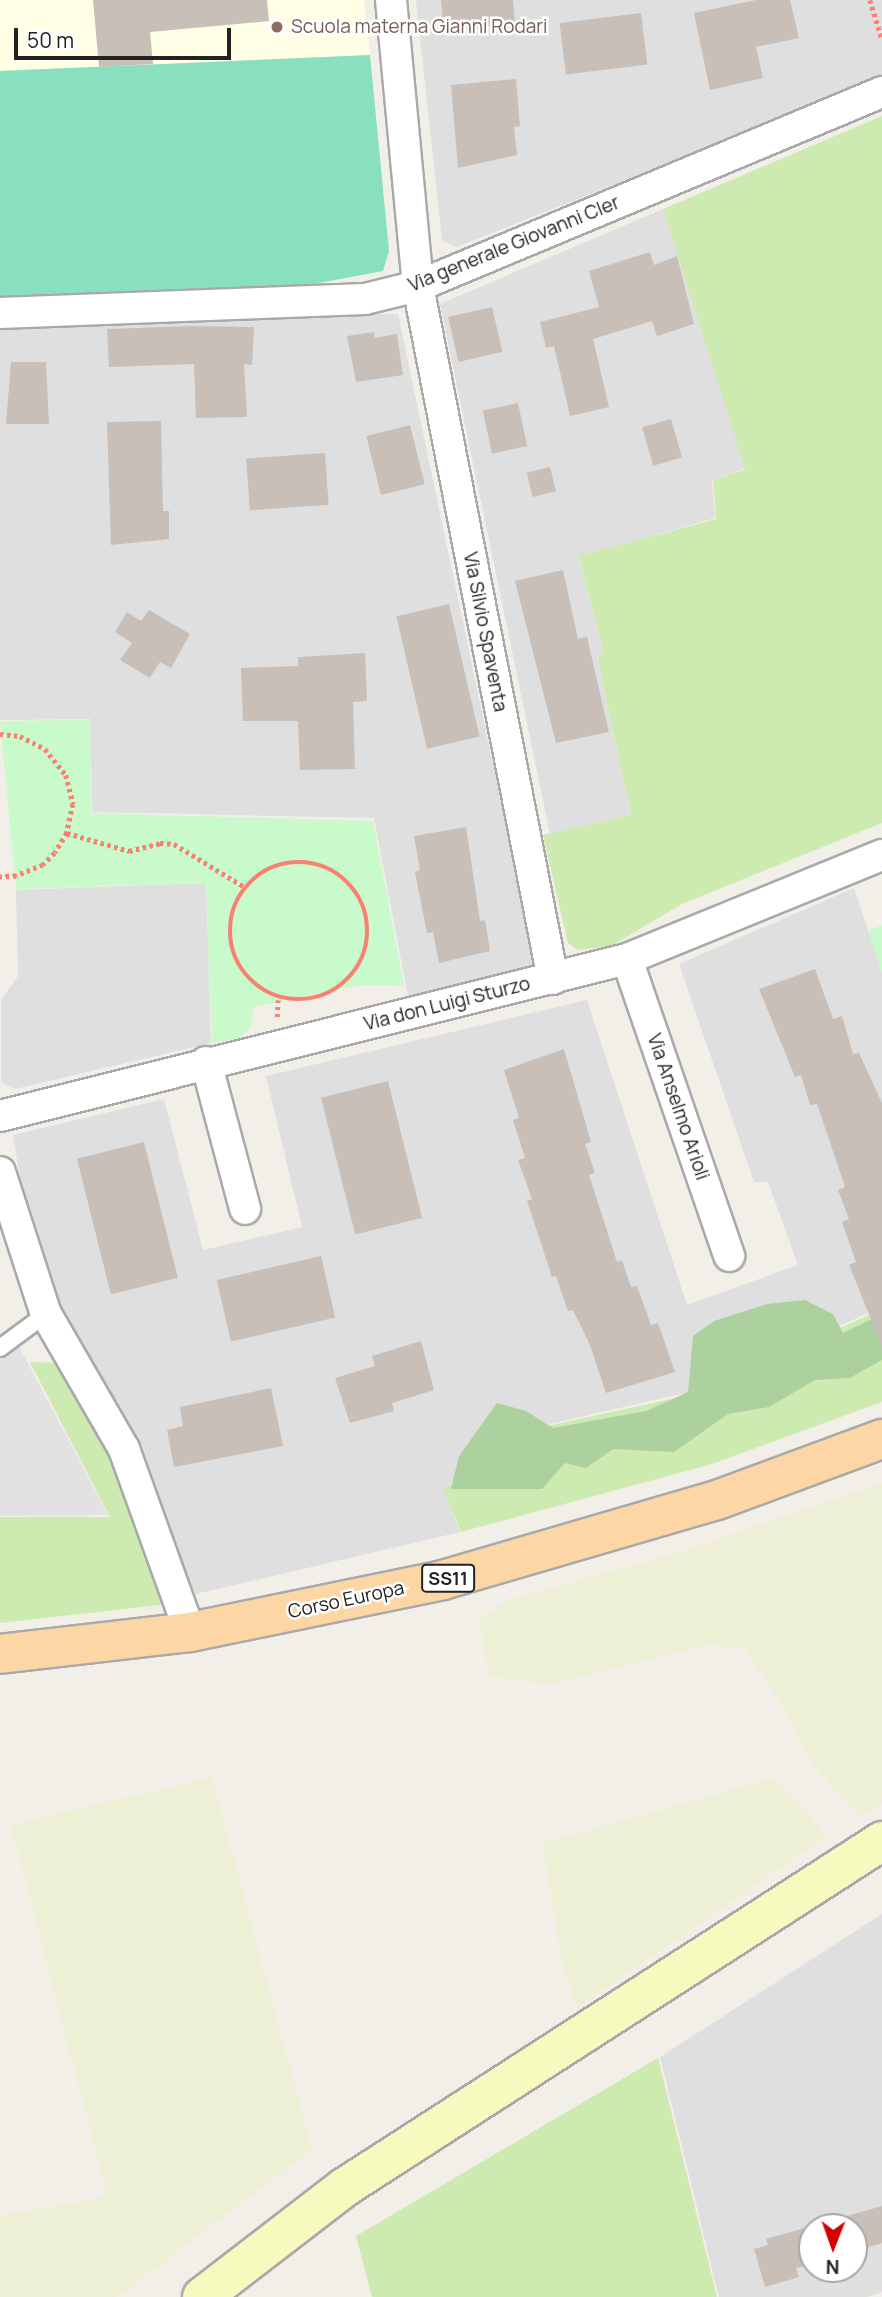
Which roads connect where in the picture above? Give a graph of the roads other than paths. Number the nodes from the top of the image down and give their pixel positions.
1 (391, 0) edge
2 (882, 92) edge
3 (418, 286) junction
4 (0, 313) edge
5 (882, 855) edge
6 (627, 959) junction
7 (553, 979) junction
8 (206, 1062) junction
9 (0, 1116) edge
10 (0, 1172) edge
11 (245, 1209) dead end
12 (729, 1256) dead end
13 (46, 1314) junction
14 (0, 1348) edge
15 (882, 1439) edge
16 (190, 1632) junction
17 (0, 1654) edge
18 (882, 1841) edge
19 (202, 2297) edge

1 - 3 street, Via Silvio Spaventa
2 - 3 street, Via generale Giovanni Cler
3 - 4 street, Via generale Giovanni Cler
3 - 7 street, Via Silvio Spaventa
5 - 6 street, Via don Luigi Sturzo
6 - 7 street, Via don Luigi Sturzo
6 - 12 street, Via Anselmo Arioli
7 - 8 street, Via don Luigi Sturzo
8 - 9 street, Via don Luigi Sturzo
8 - 11 street
10 - 13 street
13 - 14 lane
13 - 16 street
15 - 16 main road, Corso Europa / SS11
16 - 17 main road, Corso Europa / SS11
18 - 19 street

